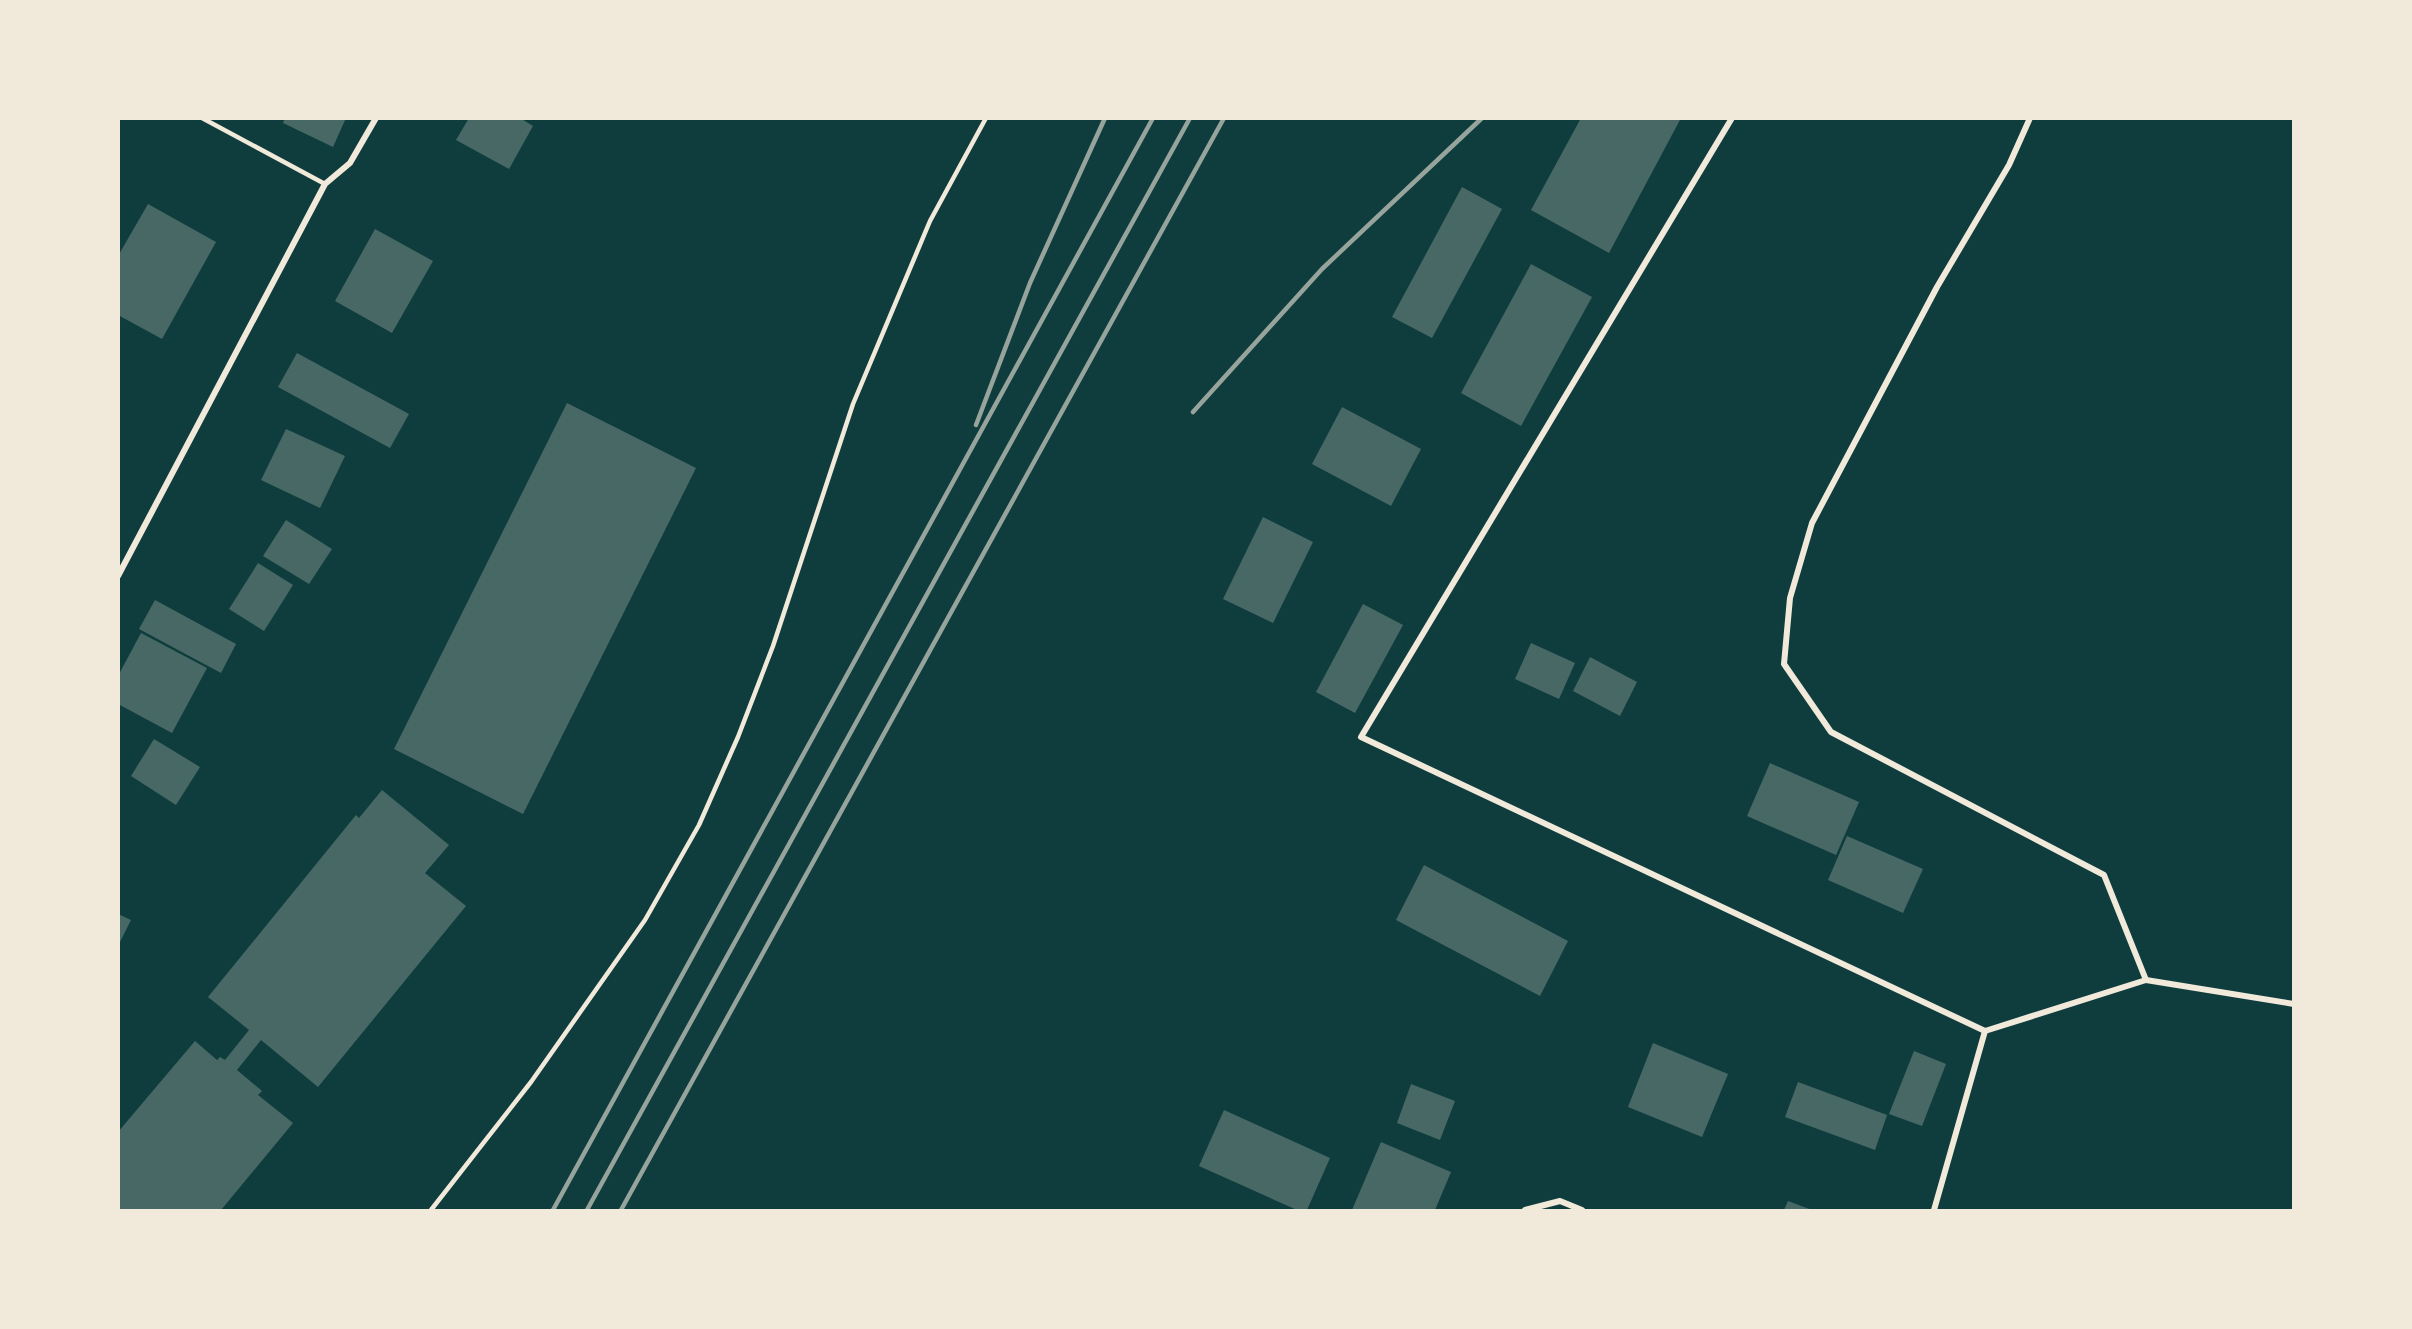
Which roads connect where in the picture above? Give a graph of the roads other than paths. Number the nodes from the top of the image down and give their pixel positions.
1 (202, 118) edge
2 (376, 118) edge
3 (986, 118) edge
4 (1732, 118) edge
5 (2030, 118) edge
6 (325, 184) junction
7 (118, 576) edge
8 (2146, 980) junction
9 (2294, 1004) edge
10 (1985, 1031) junction
11 (431, 1210) edge
12 (1525, 1210) edge
13 (1582, 1210) edge
14 (1934, 1210) edge

1 - 6 lane
2 - 6 street
3 - 11 lane
4 - 10 street
5 - 8 street
6 - 7 street
8 - 9 street
8 - 10 street
10 - 14 street
12 - 13 street

